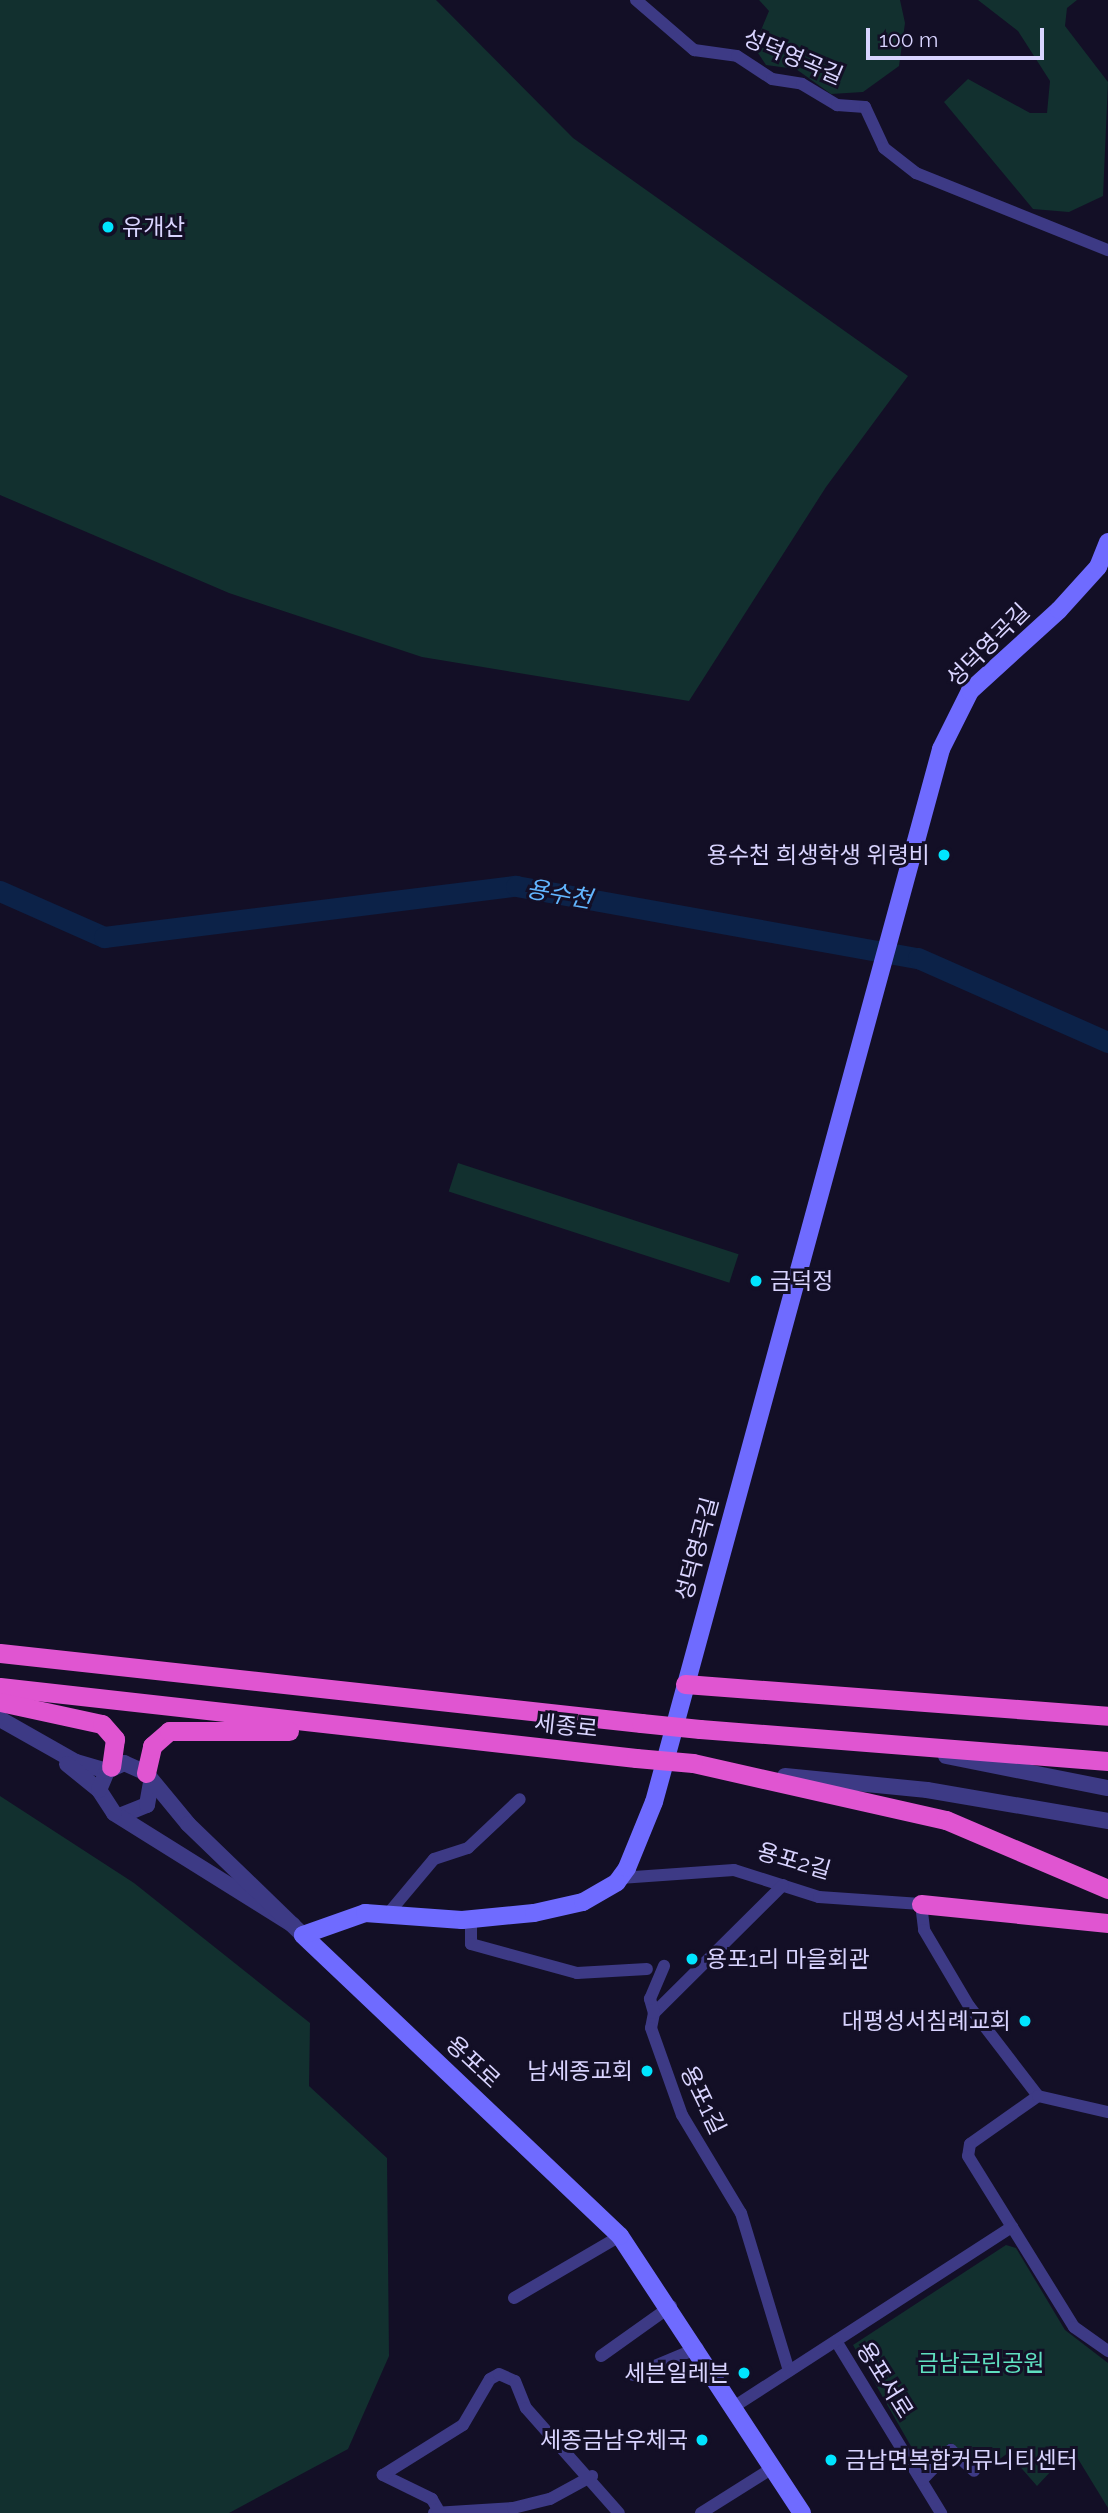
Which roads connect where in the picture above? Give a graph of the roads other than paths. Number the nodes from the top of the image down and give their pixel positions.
1 (636, 0) edge
2 (1108, 250) edge
3 (1108, 542) edge
4 (0, 1653) edge
5 (685, 1684) junction
6 (0, 1687) edge
7 (0, 1702) edge
8 (1108, 1716) edge
9 (0, 1719) edge
10 (31, 1732) junction
11 (431, 1735) junction
12 (786, 1735) junction
13 (1108, 1761) edge
14 (109, 1769) junction
15 (727, 1771) junction
16 (149, 1778) junction
17 (1108, 1788) edge
18 (99, 1790) junction
19 (520, 1799) dead end
20 (122, 1815) junction
21 (1108, 1821) edge
22 (620, 1878) junction
23 (783, 1885) junction
24 (1108, 1889) edge
25 (921, 1904) junction
26 (387, 1915) junction
27 (471, 1920) junction
28 (1108, 1923) edge
29 (298, 1930) junction
30 (664, 1966) dead end
31 (648, 1969) dead end
32 (654, 2013) junction
33 (1038, 2096) junction
34 (1108, 2112) edge
35 (1012, 2227) junction
36 (620, 2236) junction
37 (514, 2298) dead end
38 (671, 2306) junction
39 (836, 2341) junction
40 (698, 2347) junction
41 (1108, 2351) edge
42 (601, 2356) dead end
43 (789, 2371) junction
44 (633, 2375) dead end
45 (735, 2406) junction
46 (774, 2467) junction
47 (974, 2471) dead end
48 (592, 2476) junction
49 (922, 2480) junction
50 (434, 2513) edge
51 (440, 2513) edge
52 (619, 2513) edge
53 (701, 2513) edge
54 (802, 2513) edge
55 (941, 2513) edge

1 - 2 street, 성덕영곡길
3 - 5 main road, 성덕영곡길
4 - 12 highway, 세종로, bridge
5 - 8 highway
5 - 22 main road, 성덕영곡길
6 - 11 highway, 세종로
7 - 14 highway
9 - 10 street
10 - 14 street
10 - 18 street
11 - 15 highway, 세종로, bridge
11 - 16 highway
12 - 13 highway, 세종로
12 - 17 street
14 - 16 street
14 - 18 street
15 - 21 street
15 - 24 highway, 세종로
16 - 20 street
16 - 29 street
18 - 20 street
19 - 26 street
20 - 29 street
22 - 23 street, 용포2길
22 - 27 main road, 용포2길
23 - 25 street, 용포2길
23 - 32 street
25 - 28 highway
25 - 33 street
26 - 27 main road, 용포2길
26 - 29 main road, 용포2길
27 - 31 street
29 - 36 main road, 용포로
30 - 32 street, 용포1길
32 - 43 street, 용포1길
33 - 34 street
33 - 35 street
35 - 39 street
35 - 41 street
36 - 37 street
36 - 38 main road, 용포로
38 - 40 main road, 용포로
38 - 42 street
39 - 43 street
39 - 49 street, 용포서로
40 - 44 street
40 - 45 main road, 용포로
43 - 45 street
45 - 46 main road, 용포로
46 - 53 street
46 - 54 main road, 용포로
47 - 49 street
48 - 51 street
48 - 51 street
48 - 52 street
49 - 55 street, 용포서로
50 - 51 street

